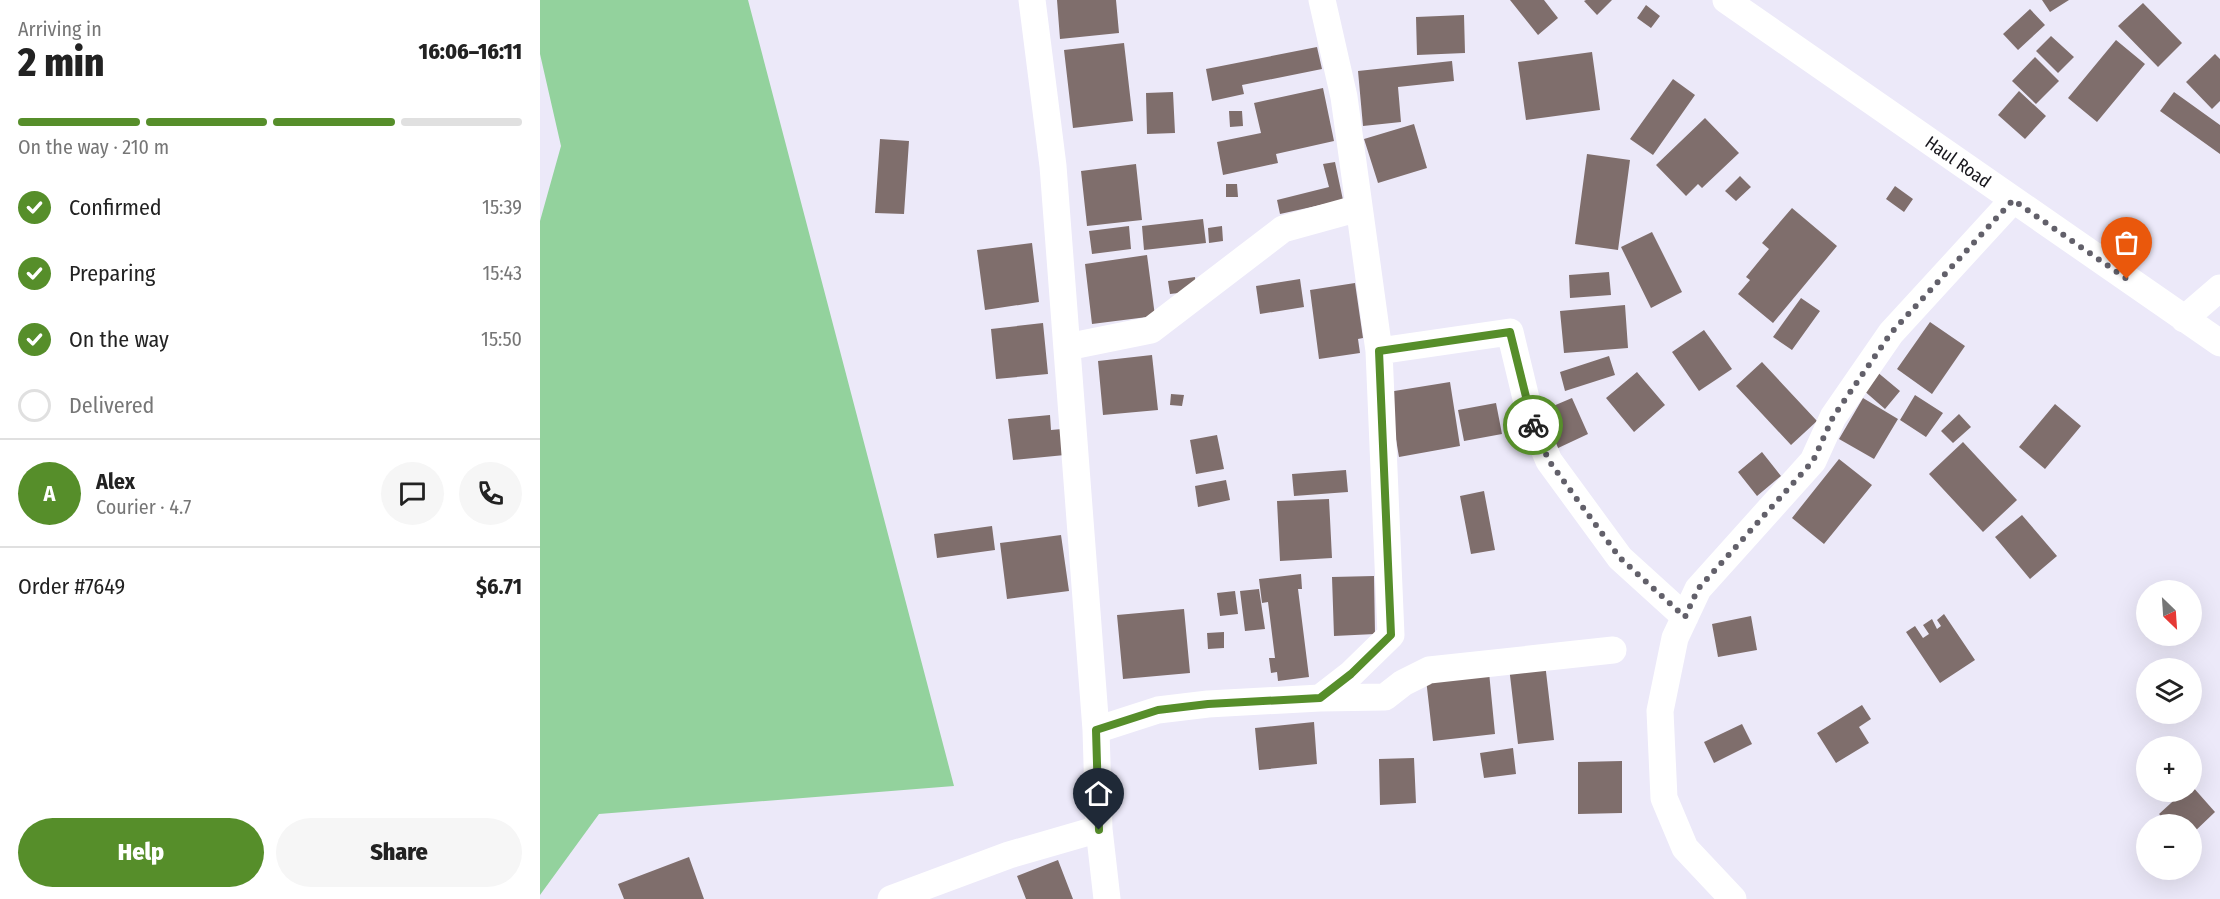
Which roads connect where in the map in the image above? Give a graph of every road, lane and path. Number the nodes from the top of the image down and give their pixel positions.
1 (1032, 0) edge
2 (1322, 0) edge
3 (1726, 0) edge
4 (2013, 200) junction
5 (1359, 208) junction
6 (2220, 288) edge
7 (2184, 319) junction
8 (2220, 343) edge
9 (1067, 347) junction
10 (1379, 351) junction
11 (1685, 617) junction
12 (1613, 650) dead end
13 (1320, 698) junction
14 (1096, 730) junction
15 (1099, 830) junction
16 (891, 899) edge
17 (1107, 899) edge
18 (1733, 899) edge

1 - 9 street
2 - 5 street
3 - 4 street, Haul Road
4 - 7 street, Haul Road
4 - 11 street
5 - 9 street
5 - 10 street
6 - 7 street
7 - 8 street, Haul Road
9 - 14 street
10 - 11 street
10 - 13 street
11 - 18 street
12 - 13 street
13 - 14 street
14 - 15 street
15 - 16 street
15 - 17 street

